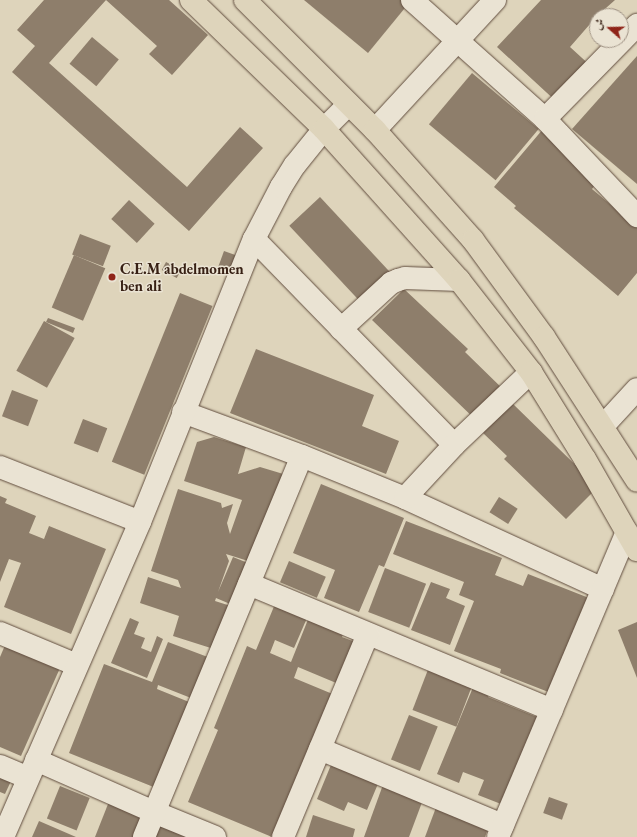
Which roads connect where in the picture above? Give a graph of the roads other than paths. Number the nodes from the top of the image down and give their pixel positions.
1 (191, 0) edge
2 (245, 0) edge
3 (412, 0) edge
4 (495, 0) edge
5 (637, 25) edge
6 (457, 42) junction
7 (349, 104) junction
8 (544, 119) junction
9 (324, 129) junction
10 (375, 130) junction
11 (637, 216) edge
12 (254, 239) junction
13 (459, 280) junction
14 (341, 329) junction
15 (531, 372) junction
16 (637, 389) edge
17 (183, 412) junction
18 (603, 426) junction
19 (454, 445) junction
20 (302, 456) junction
21 (0, 467) edge
22 (637, 481) edge
23 (405, 498) junction
24 (140, 522) junction
25 (632, 541) edge
26 (249, 584) junction
27 (603, 589) junction
28 (0, 633) edge
29 (368, 634) junction
30 (77, 666) junction
31 (552, 710) junction
32 (320, 749) junction
33 (0, 766) edge
34 (32, 769) junction
35 (154, 812) junction
36 (501, 831) edge
37 (3, 837) edge
38 (144, 837) edge
39 (215, 837) edge
40 (283, 837) edge

1 - 9 main road
2 - 7 main road
3 - 6 street
4 - 6 street
5 - 8 street
6 - 8 street
6 - 10 street
7 - 9 street
7 - 10 main road
8 - 11 street
9 - 12 street
9 - 13 main road
10 - 18 main road
12 - 14 street
12 - 17 street
13 - 14 street
13 - 15 main road
14 - 19 street
15 - 19 street
15 - 25 main road
16 - 18 street
17 - 20 street
17 - 24 street
18 - 22 main road
19 - 23 street
20 - 23 street
20 - 26 street
21 - 24 street
23 - 27 street
24 - 30 street
25 - 27 street
26 - 29 street
26 - 35 street
27 - 31 street
28 - 30 street
29 - 31 street
29 - 32 street
30 - 34 street
31 - 36 street
32 - 36 street
32 - 40 street
33 - 34 street
34 - 35 street
34 - 37 street
35 - 38 street
35 - 39 street

